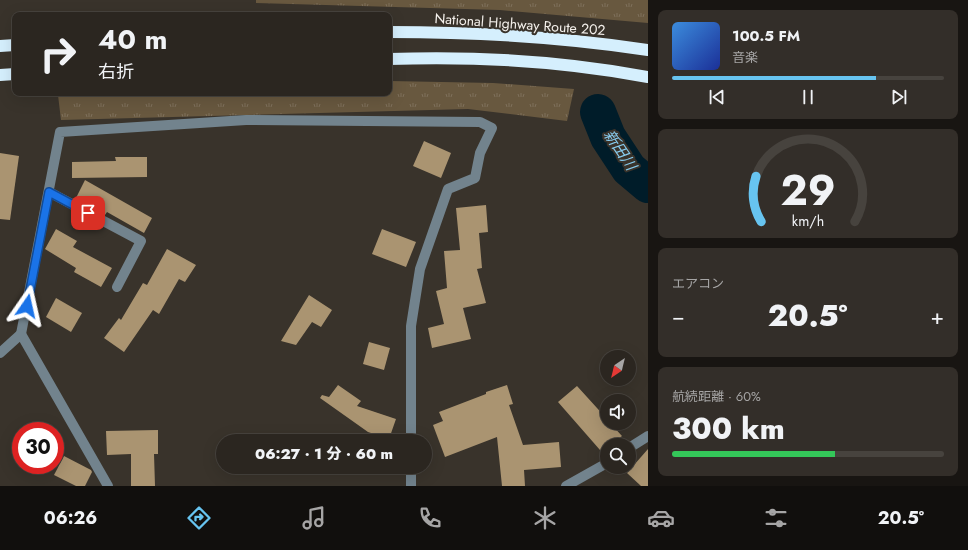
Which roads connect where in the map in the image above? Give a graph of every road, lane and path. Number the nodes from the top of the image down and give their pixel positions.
1 (392, 32) edge
2 (12, 45) edge
3 (0, 46) edge
4 (648, 50) edge
5 (392, 59) edge
6 (12, 74) edge
7 (0, 75) edge
8 (648, 77) edge
9 (49, 192) junction
10 (117, 287) dead end
11 (21, 334) junction
12 (0, 353) edge
13 (411, 434) edge
14 (648, 436) edge
15 (636, 444) edge
16 (600, 467) edge
17 (411, 474) edge
18 (108, 486) edge
19 (411, 486) edge
20 (566, 486) edge

1 - 4 highway, National Highway Route 202
2 - 3 highway
5 - 8 highway
6 - 7 highway
9 - 10 street
9 - 11 street
9 - 13 street
11 - 12 street
11 - 18 street
14 - 15 street
16 - 20 street
17 - 19 street

